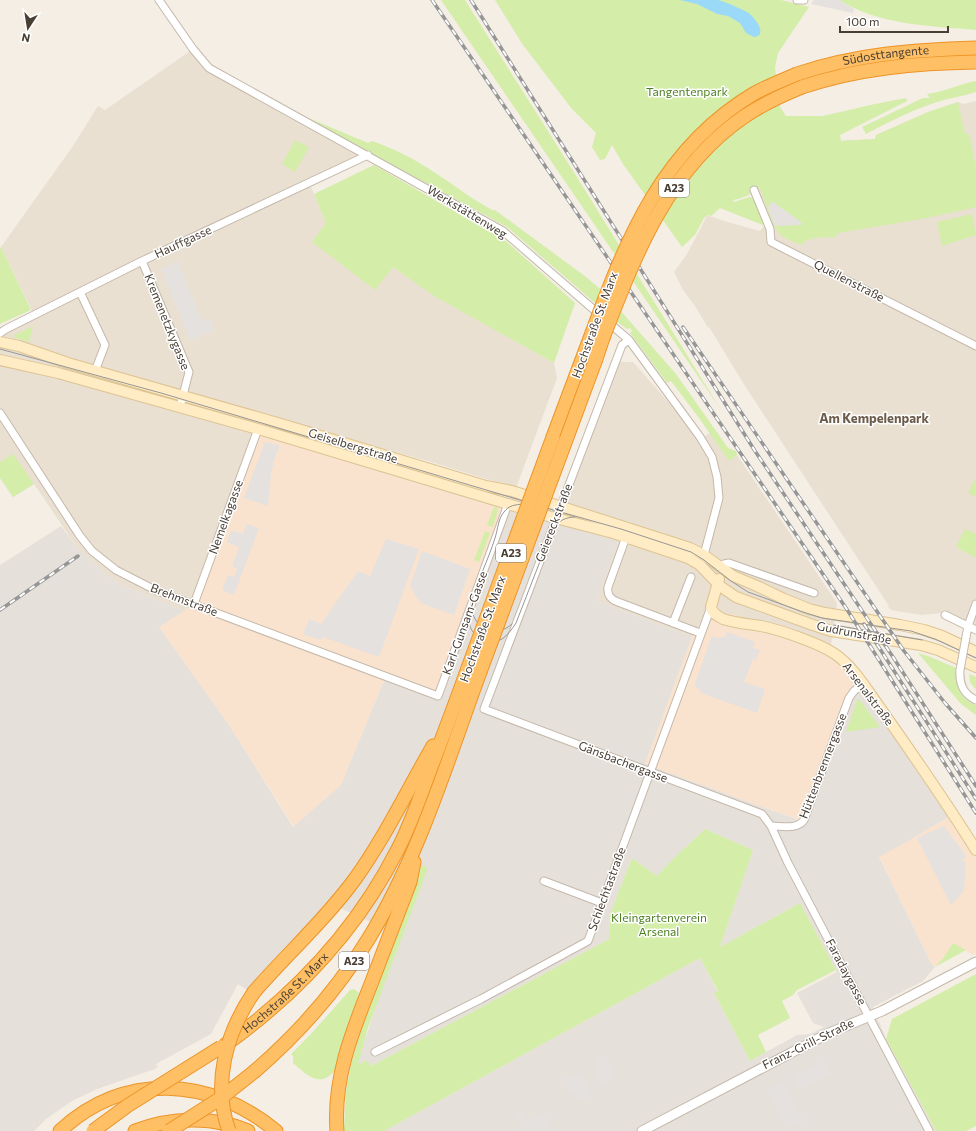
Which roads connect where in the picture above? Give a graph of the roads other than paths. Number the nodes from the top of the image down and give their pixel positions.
1 (159, 0) edge
2 (796, 0) edge
3 (804, 0) edge
4 (976, 48) edge
5 (976, 62) edge
6 (796, 74) joint
7 (802, 87) joint
8 (368, 155) junction
9 (754, 190) dead end
10 (142, 261) junction
11 (80, 292) junction
12 (0, 333) edge
13 (629, 340) junction
14 (0, 342) edge
15 (976, 346) edge
16 (0, 360) edge
17 (95, 371) junction
18 (183, 396) junction
19 (180, 407) junction
20 (0, 413) edge
21 (258, 429) junction
22 (508, 504) junction
23 (560, 506) junction
24 (556, 518) junction
25 (626, 537) junction
26 (700, 559) junction
27 (722, 569) junction
28 (691, 577) dead end
29 (718, 584) junction
30 (814, 593) dead end
31 (194, 604) junction
32 (976, 604) edge
33 (710, 607) junction
34 (945, 615) dead end
35 (674, 623) junction
36 (968, 626) junction
37 (976, 630) edge
38 (700, 633) junction
39 (976, 652) edge
40 (976, 668) edge
41 (864, 684) junction
42 (438, 696) joint
43 (976, 700) edge
44 (453, 709) junction
45 (484, 709) joint
46 (650, 772) junction
47 (762, 814) joint
48 (772, 826) junction
49 (422, 829) junction
50 (976, 850) edge
51 (544, 881) dead end
52 (602, 903) junction
53 (976, 962) edge
54 (868, 1016) junction
55 (375, 1052) dead end
56 (337, 1129) edge
57 (60, 1131) edge
58 (93, 1131) edge
59 (135, 1131) edge
60 (169, 1131) edge
61 (229, 1131) edge
62 (248, 1131) edge
63 (276, 1131) edge
64 (642, 1131) edge
65 (929, 1131) edge

1 - 8 street, Werkstättenweg
2 - 3 street
4 - 6 highway, Südosttangente / A23
5 - 7 highway, Südosttangente / A23
6 - 44 highway, Hochstraße St. Marx / A23, bridge
7 - 49 highway, Hochstraße St. Marx / A23, bridge
8 - 10 street, Hauffgasse
8 - 13 street, Werkstättenweg
9 - 15 street, Quellenstraße
10 - 11 street, Hauffgasse
10 - 18 street, Kremenetzkygasse
11 - 12 street, Hauffgasse
11 - 17 street
13 - 23 street, Geiereckstraße
13 - 26 street, Werkstättenweg
14 - 17 main road, Geiselbergstraße
16 - 19 main road, Geiselbergstraße
17 - 18 main road, Geiselbergstraße
18 - 19 street, Kremenetzkygasse
18 - 23 main road, Geiselbergstraße
19 - 21 main road, Geiselbergstraße
20 - 31 street, Brehmstraße
21 - 22 main road, Geiselbergstraße
21 - 31 street, Nemelkagasse
22 - 24 main road, Geiselbergstraße
22 - 42 street, Karl-Gunsam-Gasse
23 - 24 street, Geiereckstraße
23 - 26 main road, Geiselbergstraße
24 - 25 main road, Geiselbergstraße
24 - 45 street, Geiereckstraße
25 - 26 main road, Geiselbergstraße
25 - 35 street
26 - 27 main road, Gudrunstraße
26 - 29 main road, Gudrunstraße
27 - 29 main road
27 - 30 street
27 - 39 main road, Gudrunstraße
28 - 35 street
29 - 33 main road
29 - 40 main road, Gudrunstraße
31 - 42 street, Brehmstraße
32 - 36 street
33 - 38 street, Schlechtastraße
33 - 41 main road, Arsenalstraße
34 - 36 street
35 - 38 street
36 - 37 street
36 - 43 street, bridge
38 - 46 street, Schlechtastraße
41 - 48 street, Hüttenbrennergasse
41 - 50 main road, Arsenalstraße
44 - 58 highway, Hochstraße St. Marx / A23, bridge
44 - 61 highway, bridge
45 - 46 street, Gänsbachergasse
46 - 47 street, Gänsbachergasse
46 - 52 street, Schlechtastraße
47 - 48 street, Faradaygasse
48 - 54 street, Faradaygasse
49 - 56 highway
49 - 60 highway, Hochstraße St. Marx / A23, bridge
51 - 52 street
52 - 55 street, Schlechtastraße
53 - 54 street, Franz-Grill-Straße
54 - 64 street, Franz-Grill-Straße
54 - 65 street, Faradaygasse
57 - 63 highway
59 - 62 highway

